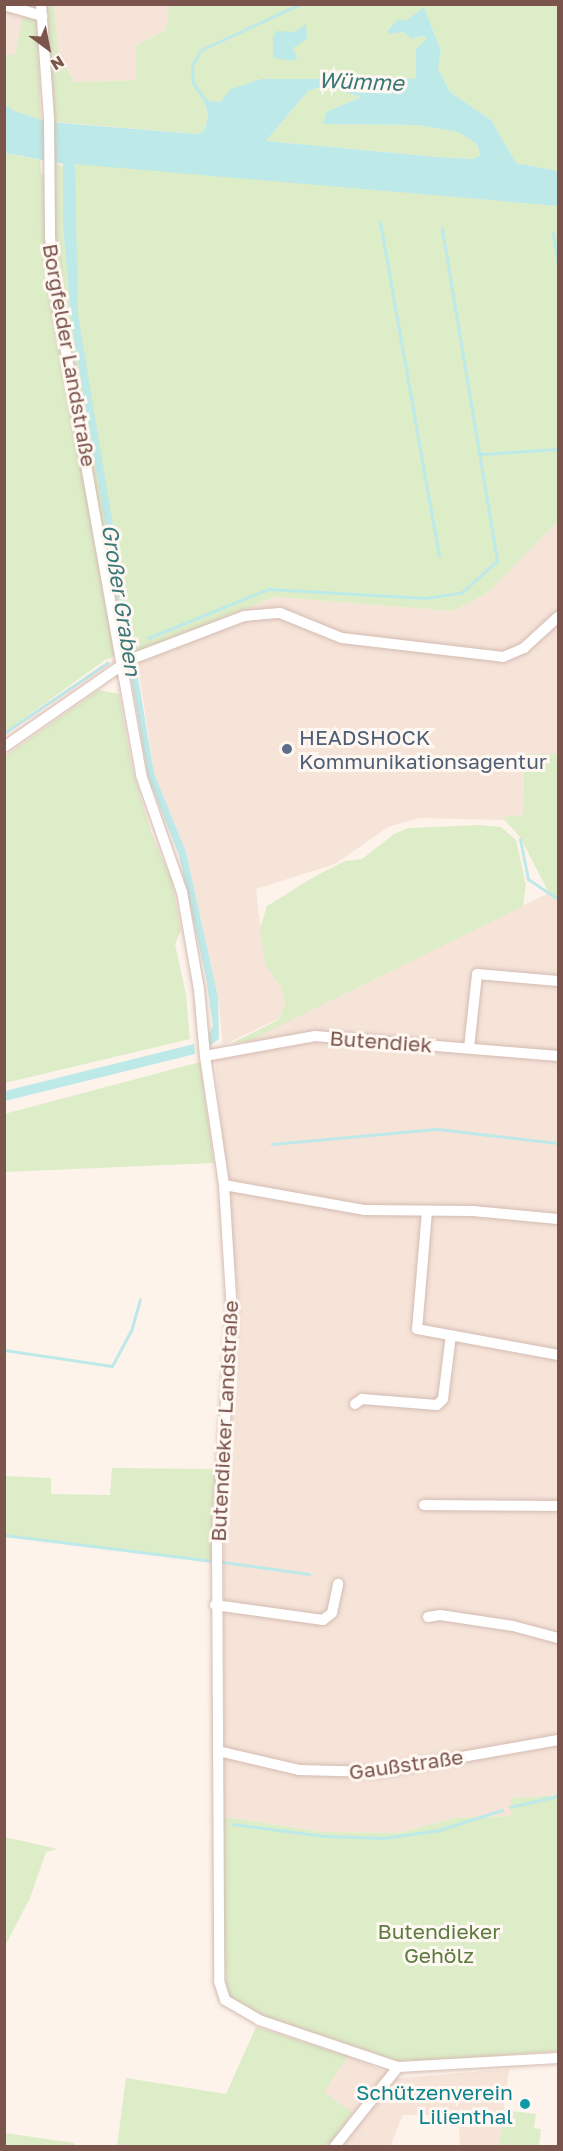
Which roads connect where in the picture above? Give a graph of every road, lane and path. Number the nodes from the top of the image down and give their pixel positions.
1 (4, 5) edge
2 (42, 10) edge
3 (558, 617) edge
4 (129, 661) junction
5 (4, 747) edge
6 (558, 981) edge
7 (469, 1048) junction
8 (205, 1056) junction
9 (558, 1056) edge
10 (224, 1185) junction
11 (427, 1211) junction
12 (558, 1219) edge
13 (451, 1335) junction
14 (558, 1355) edge
15 (355, 1404) dead end
16 (424, 1505) dead end
17 (558, 1506) edge
18 (338, 1584) dead end
19 (215, 1605) junction
20 (428, 1617) dead end
21 (558, 1638) edge
22 (558, 1740) edge
23 (218, 1751) junction
24 (558, 2058) edge
25 (398, 2067) junction
26 (335, 2146) edge

1 - 2 street
2 - 4 street, Borgfelder Landstraße
3 - 4 street
4 - 5 street
4 - 8 street, Butendieker Landstraße
6 - 7 street
7 - 8 street, Butendiek
7 - 9 street, Butendiek
8 - 10 street, Butendieker Landstraße
10 - 11 street
10 - 19 street, Butendieker Landstraße
11 - 12 street
11 - 13 street
13 - 14 street
13 - 15 street
16 - 17 street
18 - 19 street
19 - 23 street, Butendieker Landstraße
20 - 21 street
22 - 23 street, Gaußstraße
23 - 25 street, Butendieker Landstraße
24 - 25 street
25 - 26 street

